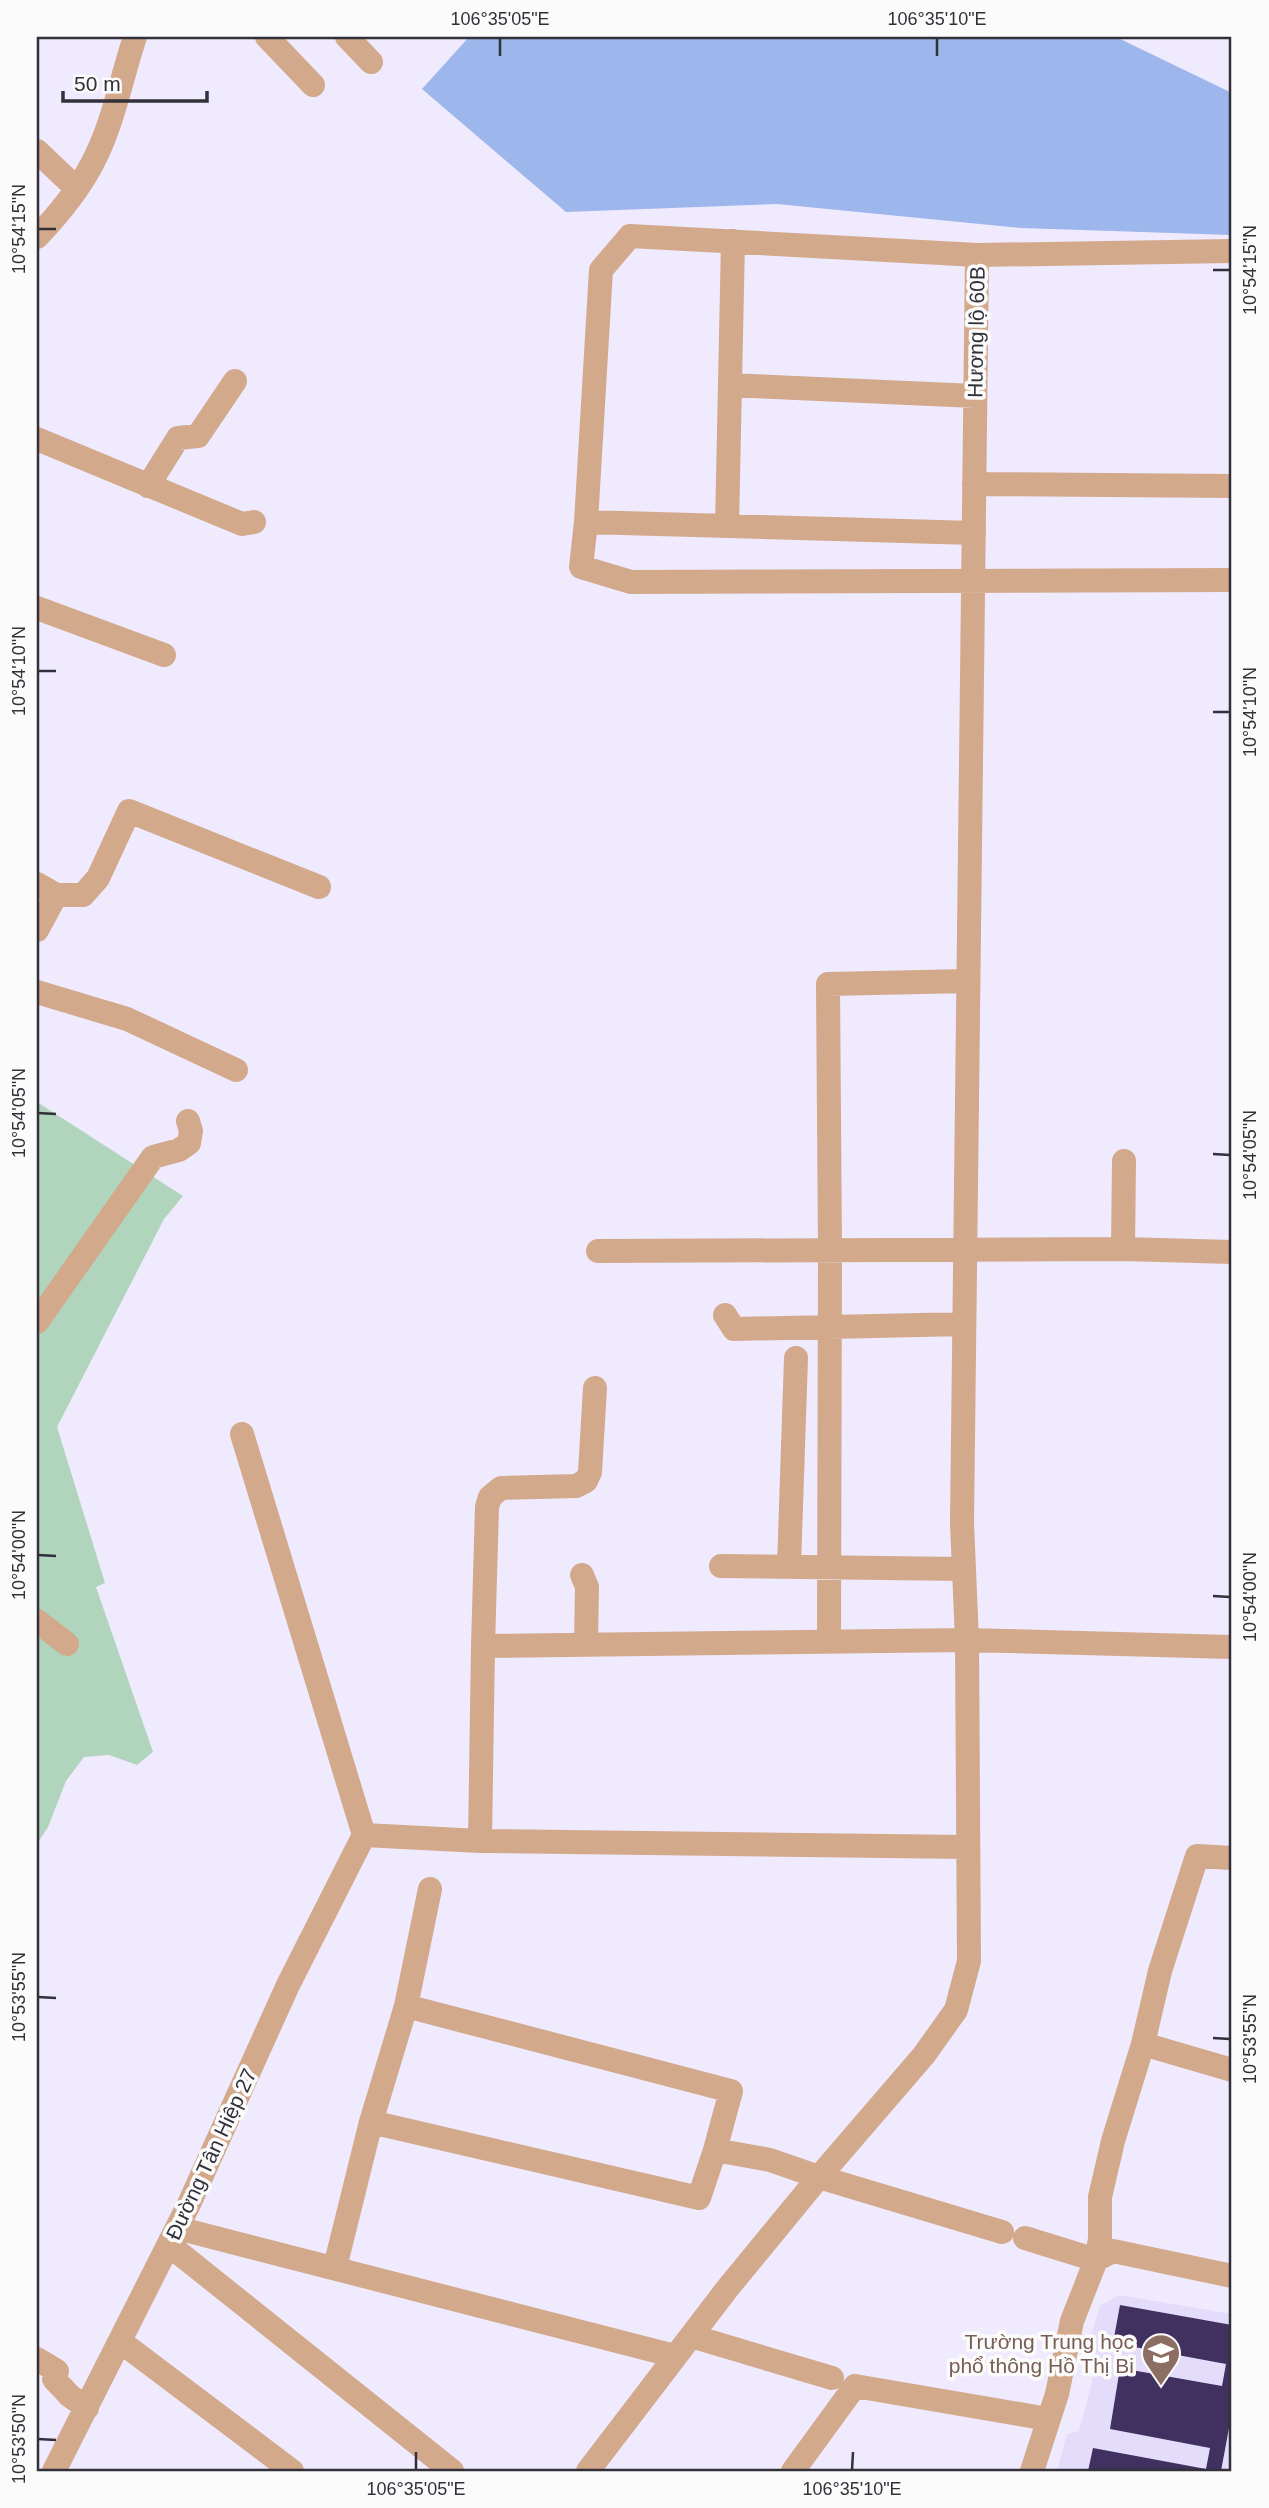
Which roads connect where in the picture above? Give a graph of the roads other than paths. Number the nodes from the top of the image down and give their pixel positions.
1 (135, 37) edge
2 (267, 37) edge
3 (347, 37) edge
4 (371, 62) dead end
5 (313, 85) dead end
6 (37, 151) edge
7 (76, 188) junction
8 (37, 237) edge
9 (733, 241) junction
10 (1232, 251) edge
11 (977, 255) junction
12 (234, 381) dead end
13 (730, 385) junction
14 (975, 396) junction
15 (37, 439) edge
16 (974, 484) junction
17 (148, 486) junction
18 (1232, 486) edge
19 (254, 522) dead end
20 (586, 522) junction
21 (727, 526) junction
22 (974, 533) junction
23 (972, 580) junction
24 (1232, 580) edge
25 (37, 608) edge
26 (164, 655) dead end
27 (319, 887) dead end
28 (47, 890) edge
29 (37, 930) edge
30 (968, 981) junction
31 (37, 992) edge
32 (236, 1070) dead end
33 (188, 1121) dead end
34 (1124, 1161) dead end
35 (831, 1250) junction
36 (1123, 1250) junction
37 (598, 1251) dead end
38 (965, 1252) junction
39 (1232, 1252) edge
40 (725, 1315) dead end
41 (37, 1322) edge
42 (964, 1324) junction
43 (830, 1327) junction
44 (796, 1358) dead end
45 (595, 1388) dead end
46 (242, 1434) dead end
47 (721, 1566) dead end
48 (789, 1566) junction
49 (830, 1567) junction
50 (963, 1569) junction
51 (582, 1575) dead end
52 (37, 1621) edge
53 (967, 1640) junction
54 (829, 1642) junction
55 (67, 1644) dead end
56 (586, 1644) junction
57 (483, 1646) junction
58 (1232, 1647) edge
59 (364, 1835) junction
60 (481, 1841) junction
61 (968, 1847) junction
62 (1232, 1858) edge
63 (430, 1889) dead end
64 (406, 2006) junction
65 (1143, 2044) junction
66 (1232, 2070) edge
67 (371, 2122) junction
68 (715, 2150) junction
69 (818, 2177) junction
70 (173, 2236) junction
71 (1096, 2260) junction
72 (335, 2267) junction
73 (1231, 2274) edge
74 (691, 2336) junction
75 (121, 2342) junction
76 (675, 2356) junction
77 (37, 2359) edge
78 (832, 2378) dead end
79 (87, 2408) junction
80 (1048, 2419) junction
81 (54, 2471) edge
82 (292, 2471) edge
83 (452, 2471) edge
84 (587, 2471) edge
85 (793, 2471) edge
86 (1032, 2471) edge

1 - 7 street
2 - 5 street
3 - 4 street
6 - 7 street
7 - 8 street
9 - 11 street, Hương lộ 60B
9 - 13 street
9 - 20 street, Hương lộ 60B
10 - 11 street
11 - 14 street, Hương lộ 60B
12 - 17 street
13 - 14 street
13 - 21 street
14 - 16 street, Hương lộ 60B
15 - 17 street
16 - 18 street
16 - 22 street, Hương lộ 60B
17 - 19 street
20 - 21 street
20 - 23 street, Hương lộ 60B
21 - 22 street
22 - 23 street, Hương lộ 60B
23 - 24 street
23 - 30 street
25 - 26 street
27 - 28 street
28 - 29 street
30 - 35 street
30 - 38 street
31 - 32 street
33 - 41 street
34 - 36 street
35 - 37 street
35 - 38 street
35 - 43 street
36 - 38 street
36 - 39 street
38 - 42 street
40 - 43 street
42 - 43 street
42 - 50 street
43 - 49 street
44 - 48 street
45 - 57 street
46 - 59 street
47 - 48 street
48 - 49 street
49 - 50 street
49 - 54 street
50 - 53 street
51 - 56 street
52 - 55 street
53 - 54 street
53 - 58 street
53 - 61 street
54 - 56 street
56 - 57 street
57 - 60 street
59 - 60 street
59 - 70 street, Đường Tân Hiệp 27
60 - 61 street
61 - 69 street
62 - 65 street
63 - 64 street
64 - 67 street
64 - 68 street
65 - 66 street
65 - 71 street
67 - 68 street
67 - 72 street
68 - 69 street
69 - 71 street
69 - 74 street
70 - 72 street
70 - 75 street, Đường Tân Hiệp 27
70 - 83 street
71 - 73 street
71 - 80 street
72 - 76 street
74 - 76 street
74 - 78 street
75 - 79 street, Đường Tân Hiệp 27
75 - 82 street
76 - 84 street
77 - 79 street
79 - 81 street, Đường Tân Hiệp 27
80 - 85 street
80 - 86 street

